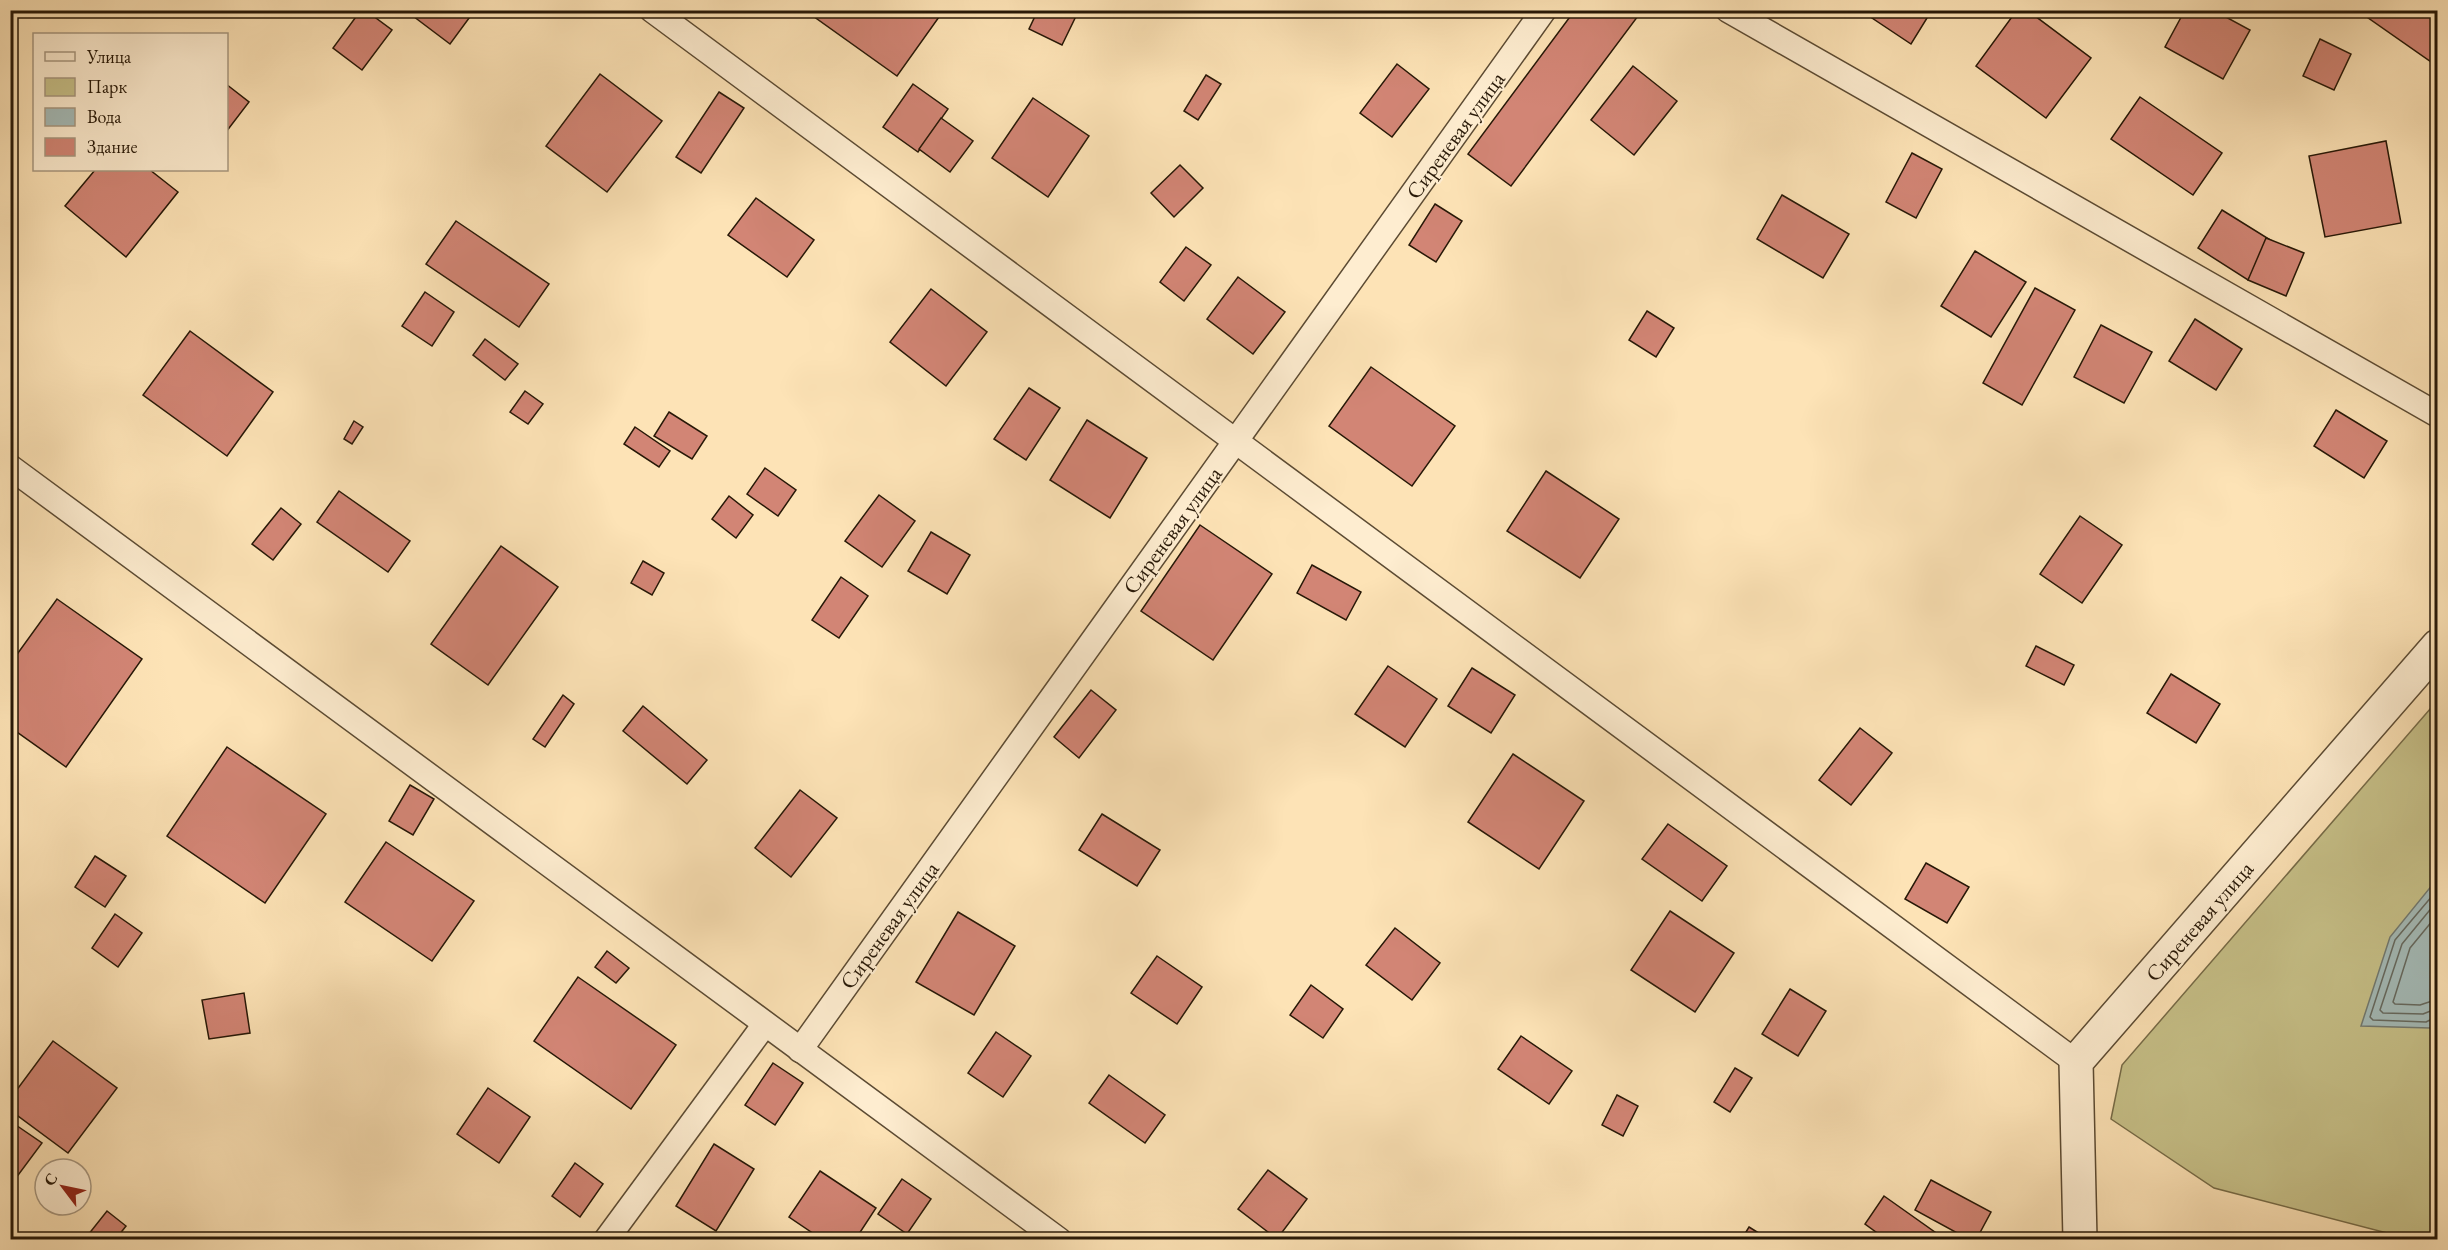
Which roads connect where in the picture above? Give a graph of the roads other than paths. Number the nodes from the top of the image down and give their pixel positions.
1 (652, 10) edge
2 (1544, 10) edge
3 (1728, 10) edge
4 (2438, 415) edge
5 (1237, 440) junction
6 (10, 466) edge
7 (2438, 646) edge
8 (765, 1024) junction
9 (800, 1050) junction
10 (2076, 1062) junction
11 (606, 1239) edge
12 (1059, 1239) edge
13 (2080, 1239) edge

1 - 5 lane
2 - 5 lane, Сиреневая улица
3 - 4 lane
5 - 9 lane, Сиреневая улица
5 - 10 lane
6 - 8 lane
7 - 10 street, Сиреневая улица
8 - 9 lane
8 - 11 lane
9 - 12 lane
10 - 13 street

